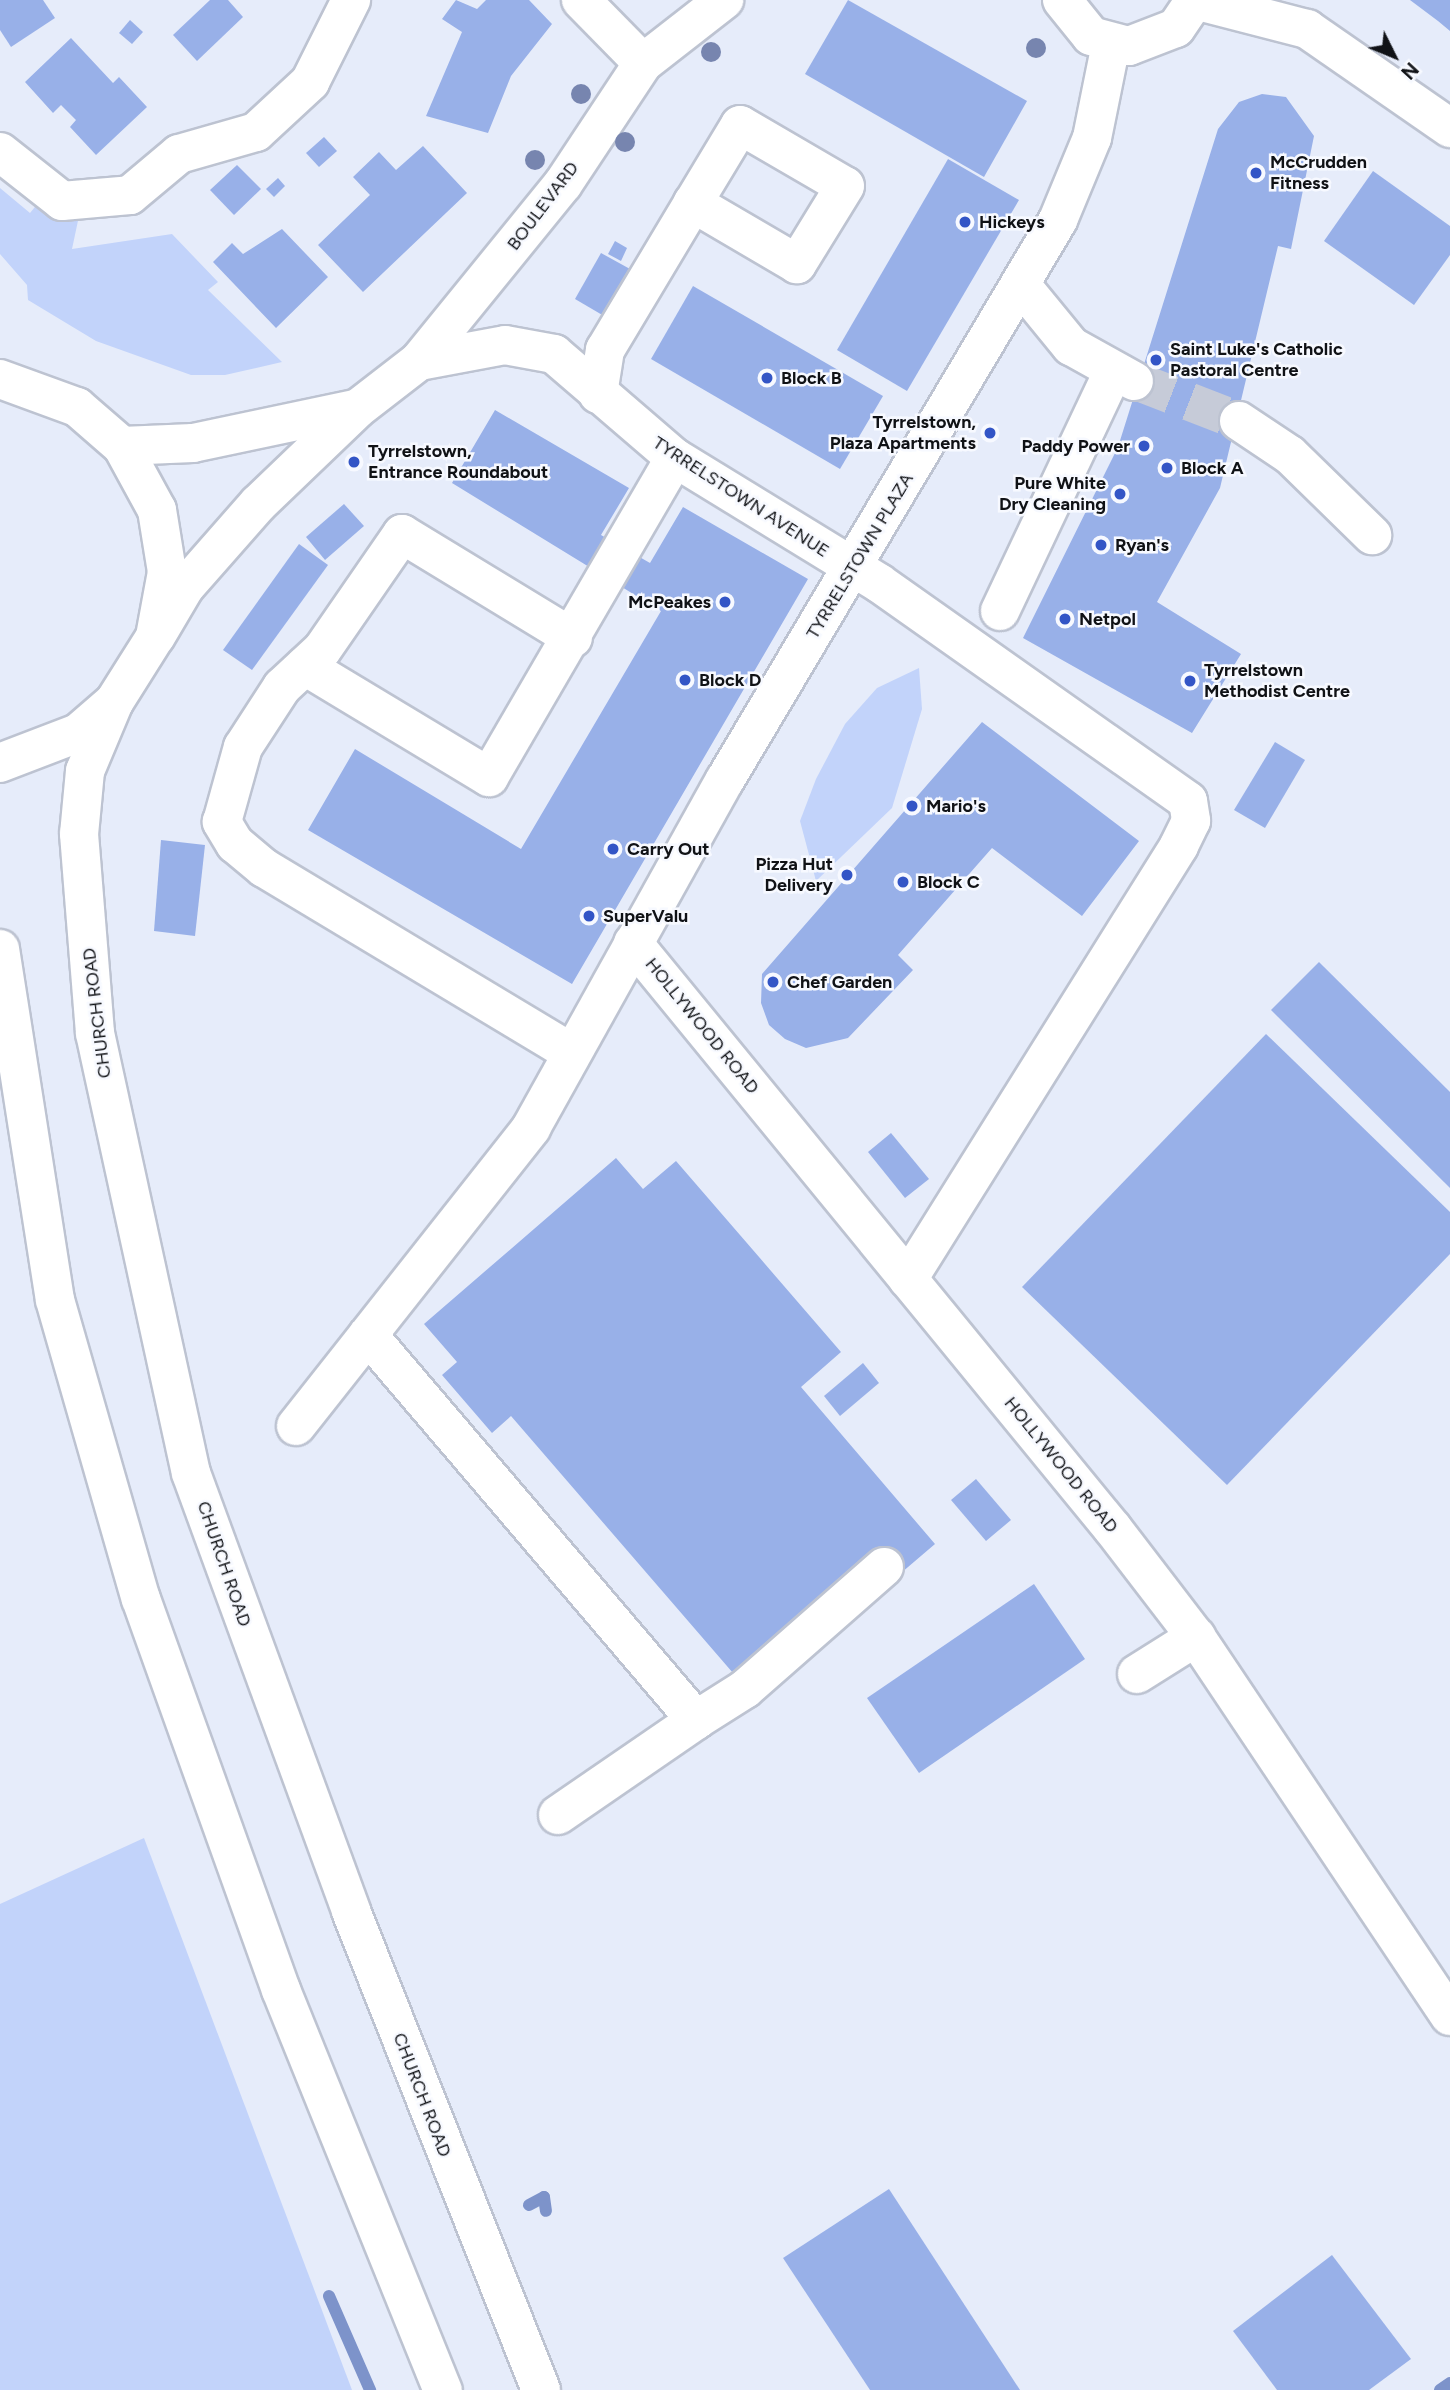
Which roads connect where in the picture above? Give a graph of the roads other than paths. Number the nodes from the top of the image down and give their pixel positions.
1 (351, 0) edge
2 (582, 0) edge
3 (724, 0) edge
4 (1062, 0) edge
5 (1195, 0) edge
6 (1111, 44) junction
7 (643, 63) junction
8 (1450, 128) edge
9 (0, 152) edge
10 (693, 203) dead end
11 (1021, 285) junction
12 (419, 361) junction
13 (0, 379) edge
14 (598, 394) junction
15 (357, 409) junction
16 (1239, 421) tunnel mouth
17 (122, 446) junction
18 (675, 458) junction
19 (1372, 535) dead end
20 (852, 568) junction
21 (1000, 611) dead end
22 (155, 638) junction
23 (573, 638) junction
24 (305, 666) junction
25 (114, 702) junction
26 (0, 763) edge
27 (633, 943) junction
28 (0, 949) edge
29 (572, 1053) junction
30 (908, 1279) junction
31 (368, 1335) junction
32 (296, 1426) dead end
33 (884, 1567) dead end
34 (1195, 1637) junction
35 (1137, 1674) dead end
36 (696, 1720) junction
37 (558, 1815) dead end
38 (1450, 2016) edge
39 (443, 2390) edge
40 (541, 2390) edge

1 - 9 street
2 - 7 street
3 - 7 street, BOULEVARD
4 - 6 street
5 - 6 street
5 - 8 street
6 - 11 street, TYRRELSTOWN PLAZA
7 - 12 street, BOULEVARD
10 - 14 street
11 - 20 street, TYRRELSTOWN PLAZA
11 - 21 street
12 - 14 street, TYRRELSTOWN AVENUE
12 - 15 street, BOULEVARD
13 - 17 street
14 - 18 street, TYRRELSTOWN AVENUE
15 - 17 street, BOULEVARD
15 - 22 street, BOULEVARD
16 - 19 street
17 - 22 street
18 - 20 street, TYRRELSTOWN AVENUE
18 - 23 street
20 - 27 street, TYRRELSTOWN PLAZA
20 - 30 street, TYRRELSTOWN AVENUE
22 - 25 street, BOULEVARD
23 - 24 street
23 - 24 street
24 - 29 street
25 - 26 street
25 - 40 street, CHURCH ROAD
27 - 29 street, TYRRELSTOWN PLAZA
27 - 30 street, HOLLYWOOD ROAD
28 - 39 street
29 - 31 street, TYRRELSTOWN PLAZA
30 - 34 street, HOLLYWOOD ROAD
31 - 32 street, TYRRELSTOWN PLAZA
31 - 36 street
33 - 36 street
34 - 35 street
34 - 38 street, HOLLYWOOD ROAD
36 - 37 street

